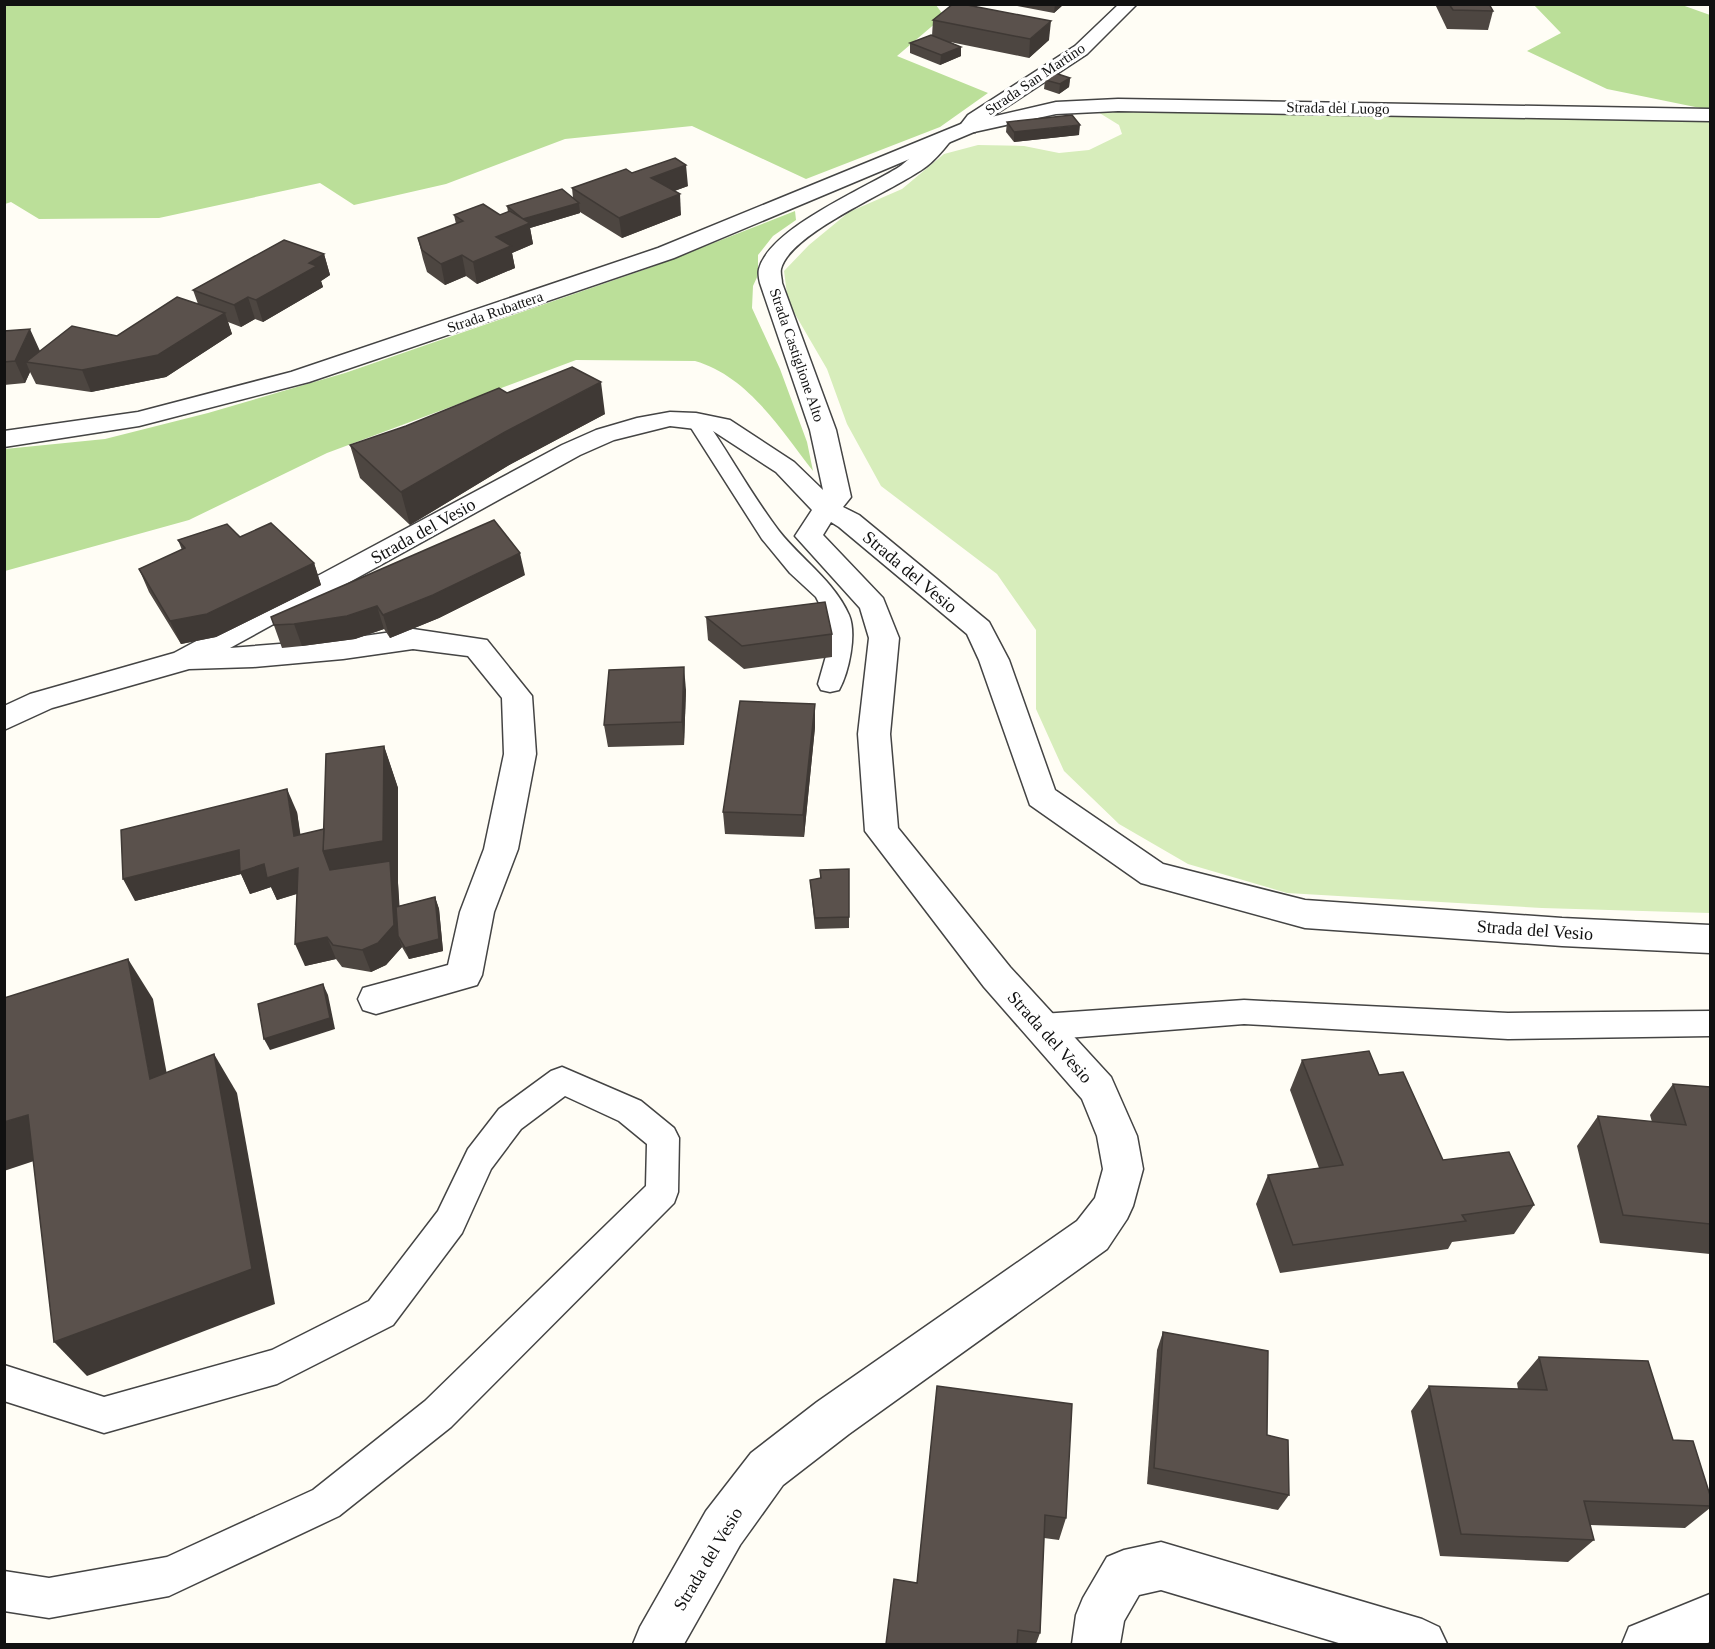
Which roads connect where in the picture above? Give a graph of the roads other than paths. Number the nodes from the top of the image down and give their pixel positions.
1 (1129, 4) edge
2 (1710, 115) edge
3 (968, 128) junction
4 (942, 139) junction
5 (696, 420) junction
6 (4, 439) edge
7 (828, 510) junction
8 (185, 660) junction
9 (830, 684) dead end
10 (4, 719) edge
11 (1710, 939) edge
12 (376, 999) dead end
13 (1710, 1024) edge
14 (1042, 1027) junction
15 (4, 1383) edge
16 (4, 1591) edge
17 (1710, 1618) edge
18 (657, 1644) edge
19 (1096, 1644) edge
20 (1422, 1644) edge
21 (1646, 1644) edge

1 - 3 street, Strada San Martino
2 - 3 street, Strada del Luogo
3 - 4 street, Strada Rubattera
4 - 6 street, Strada Rubattera
4 - 7 street, Strada Castiglione Alto
5 - 7 street, Strada del Vesio
5 - 8 street, Strada del Vesio
5 - 9 lane
7 - 11 street, Strada del Vesio
7 - 14 street, Strada del Vesio
8 - 10 street, Strada del Vesio
8 - 12 street
13 - 14 lane
14 - 18 street, Strada del Vesio
15 - 16 lane
17 - 21 street
19 - 20 street

